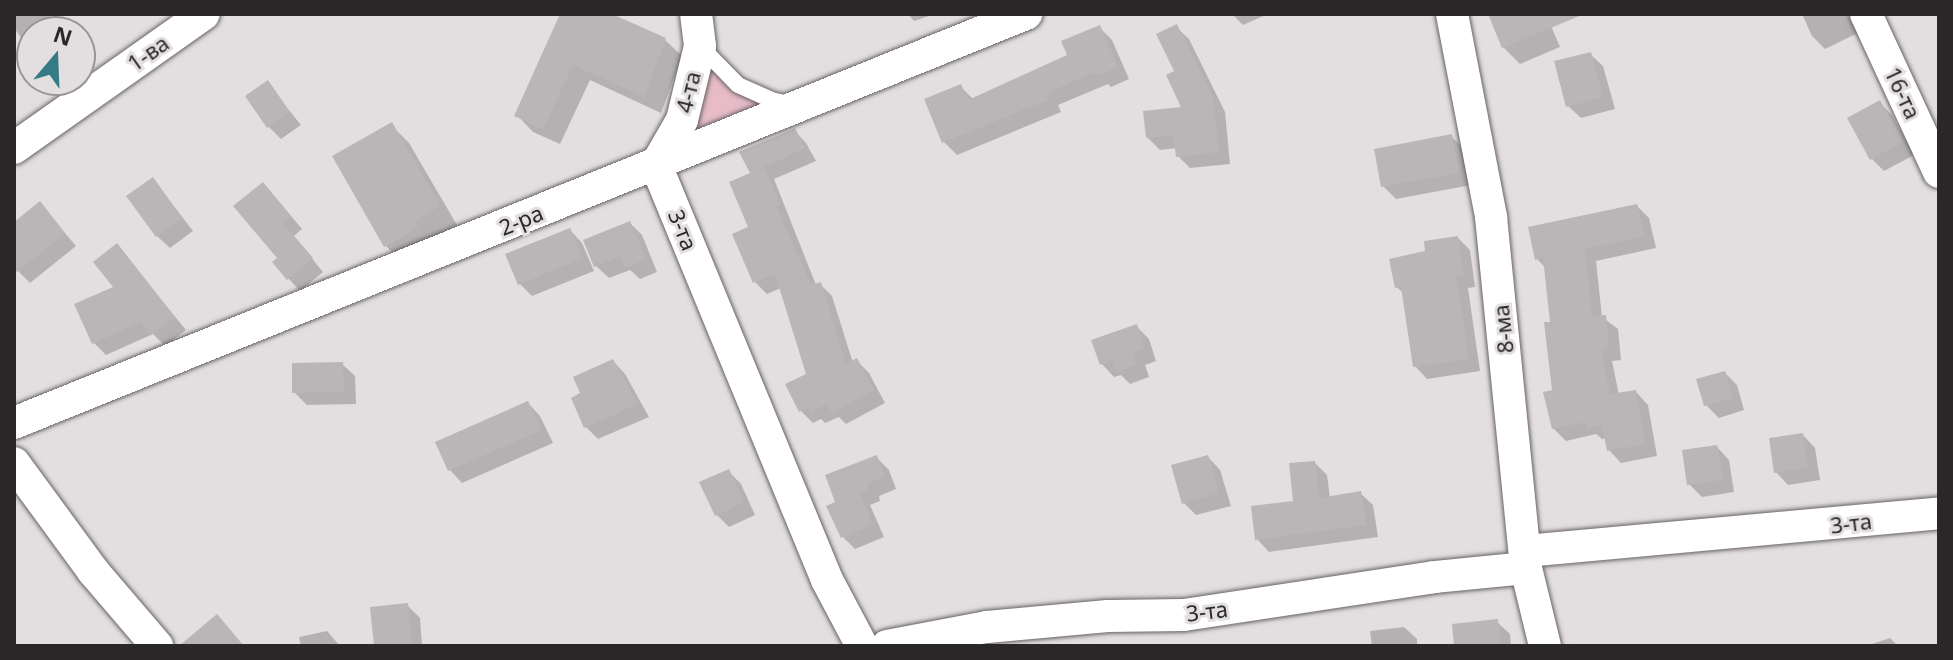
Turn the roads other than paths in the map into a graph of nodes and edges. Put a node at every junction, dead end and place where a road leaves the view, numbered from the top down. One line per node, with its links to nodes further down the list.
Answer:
1 (204, 14): 8 (street, 1-ва)
2 (696, 14): 6 (street, 4-та)
3 (1026, 14): 7 (street, 2-ра)
4 (1452, 14): 14 (street, 8-ма)
5 (1866, 14): 10 (street, 16-та)
6 (700, 46): 7 (lane); 9 (street, 4-та)
7 (805, 106): 9 (street, 2-ра)
8 (14, 148)
9 (656, 165): 11 (street, 2-ра); 16 (street, 3-та)
10 (1939, 172)
11 (14, 423)
12 (14, 463): 15 (street)
13 (1939, 513): 14 (street, 3-та)
14 (1526, 559): 17 (street, 3-та); 18 (street, 8-ма)
15 (157, 646)
16 (862, 646)
17 (887, 646)
18 (1545, 646)

